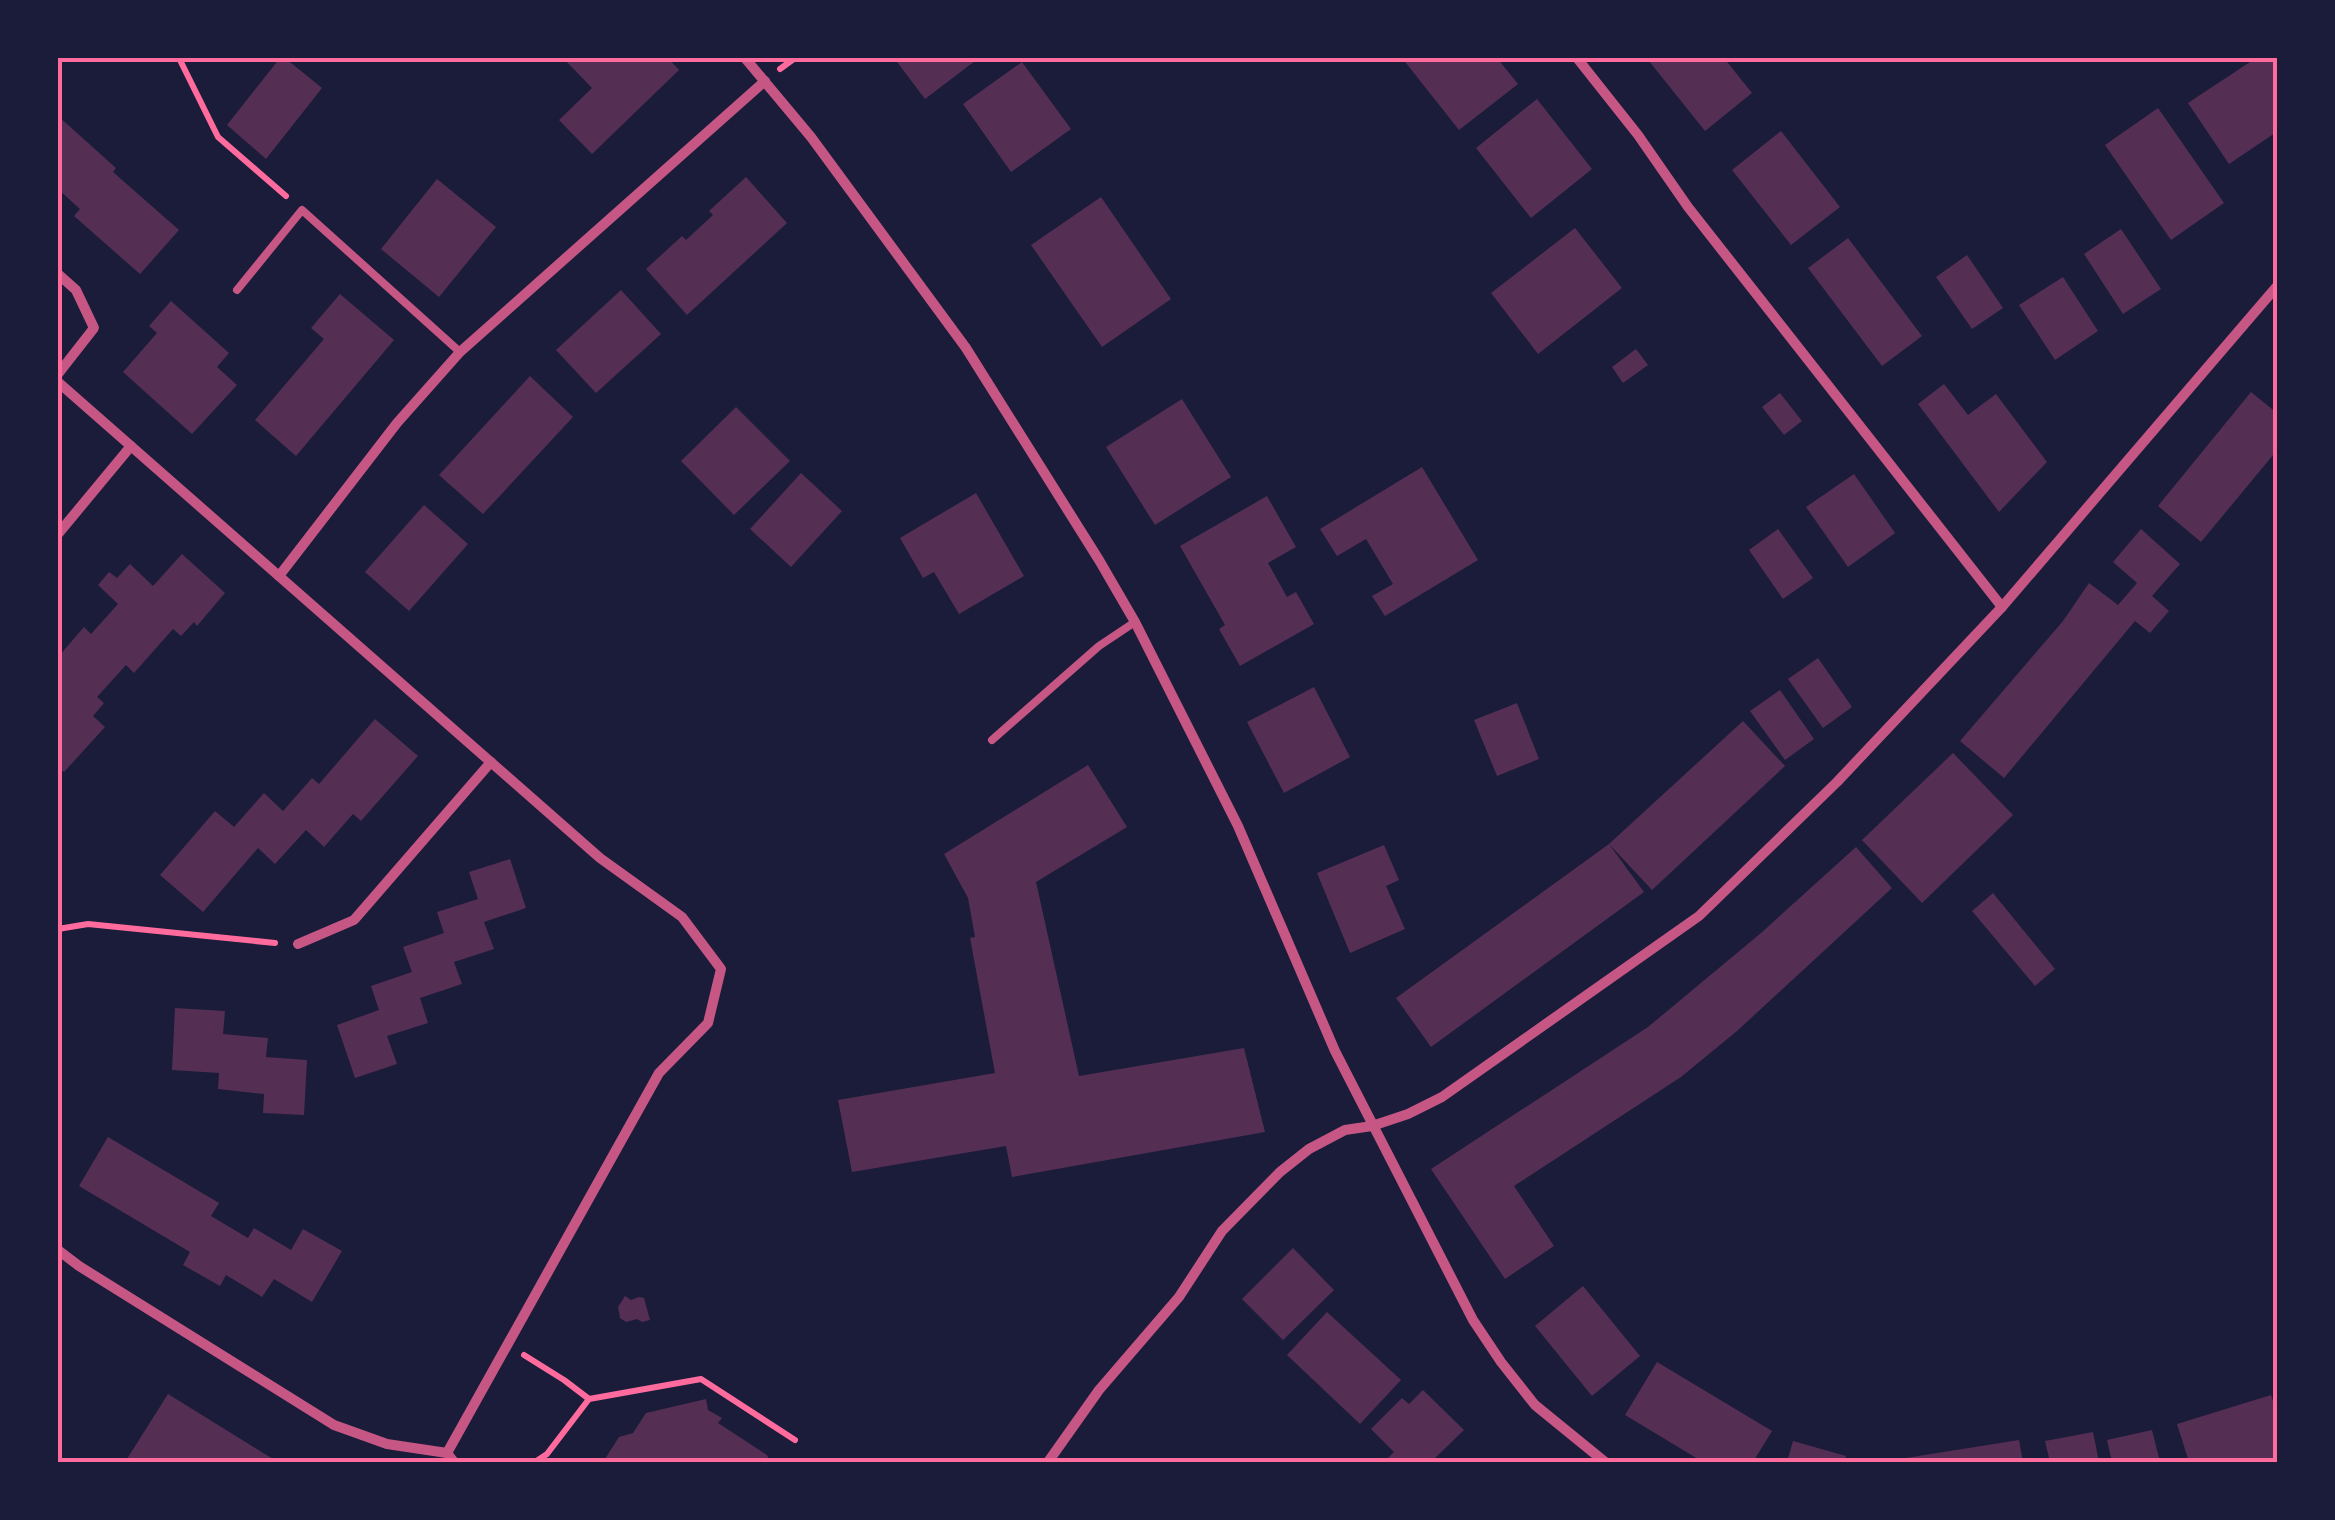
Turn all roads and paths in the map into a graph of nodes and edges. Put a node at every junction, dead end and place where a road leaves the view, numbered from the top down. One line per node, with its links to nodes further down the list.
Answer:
1 (179, 58): 5 (path)
2 (745, 58): 4 (street)
3 (1577, 58): 15 (street)
4 (765, 80): 9 (street); 16 (street)
5 (302, 210): 8 (lane); 9 (lane)
6 (58, 274): 10 (street)
7 (2278, 285): 15 (street)
8 (237, 290)
9 (460, 352): 14 (street)
10 (58, 374)
11 (58, 382): 12 (street)
12 (131, 446): 13 (street); 14 (street)
13 (58, 534)
14 (279, 576): 18 (street)
15 (2002, 607): 21 (street)
16 (1135, 622): 17 (lane); 21 (street)
17 (992, 740)
18 (491, 762): 20 (street); 26 (street)
19 (58, 928): 20 (path)
20 (298, 944)
21 (1372, 1126): 28 (street); 29 (street)
22 (58, 1250): 26 (street)
23 (548, 1369): 24 (path)
24 (589, 1399): 25 (path); 27 (path)
25 (795, 1440)
26 (451, 1458)
27 (535, 1462)
28 (1048, 1462)
29 (1605, 1462)

